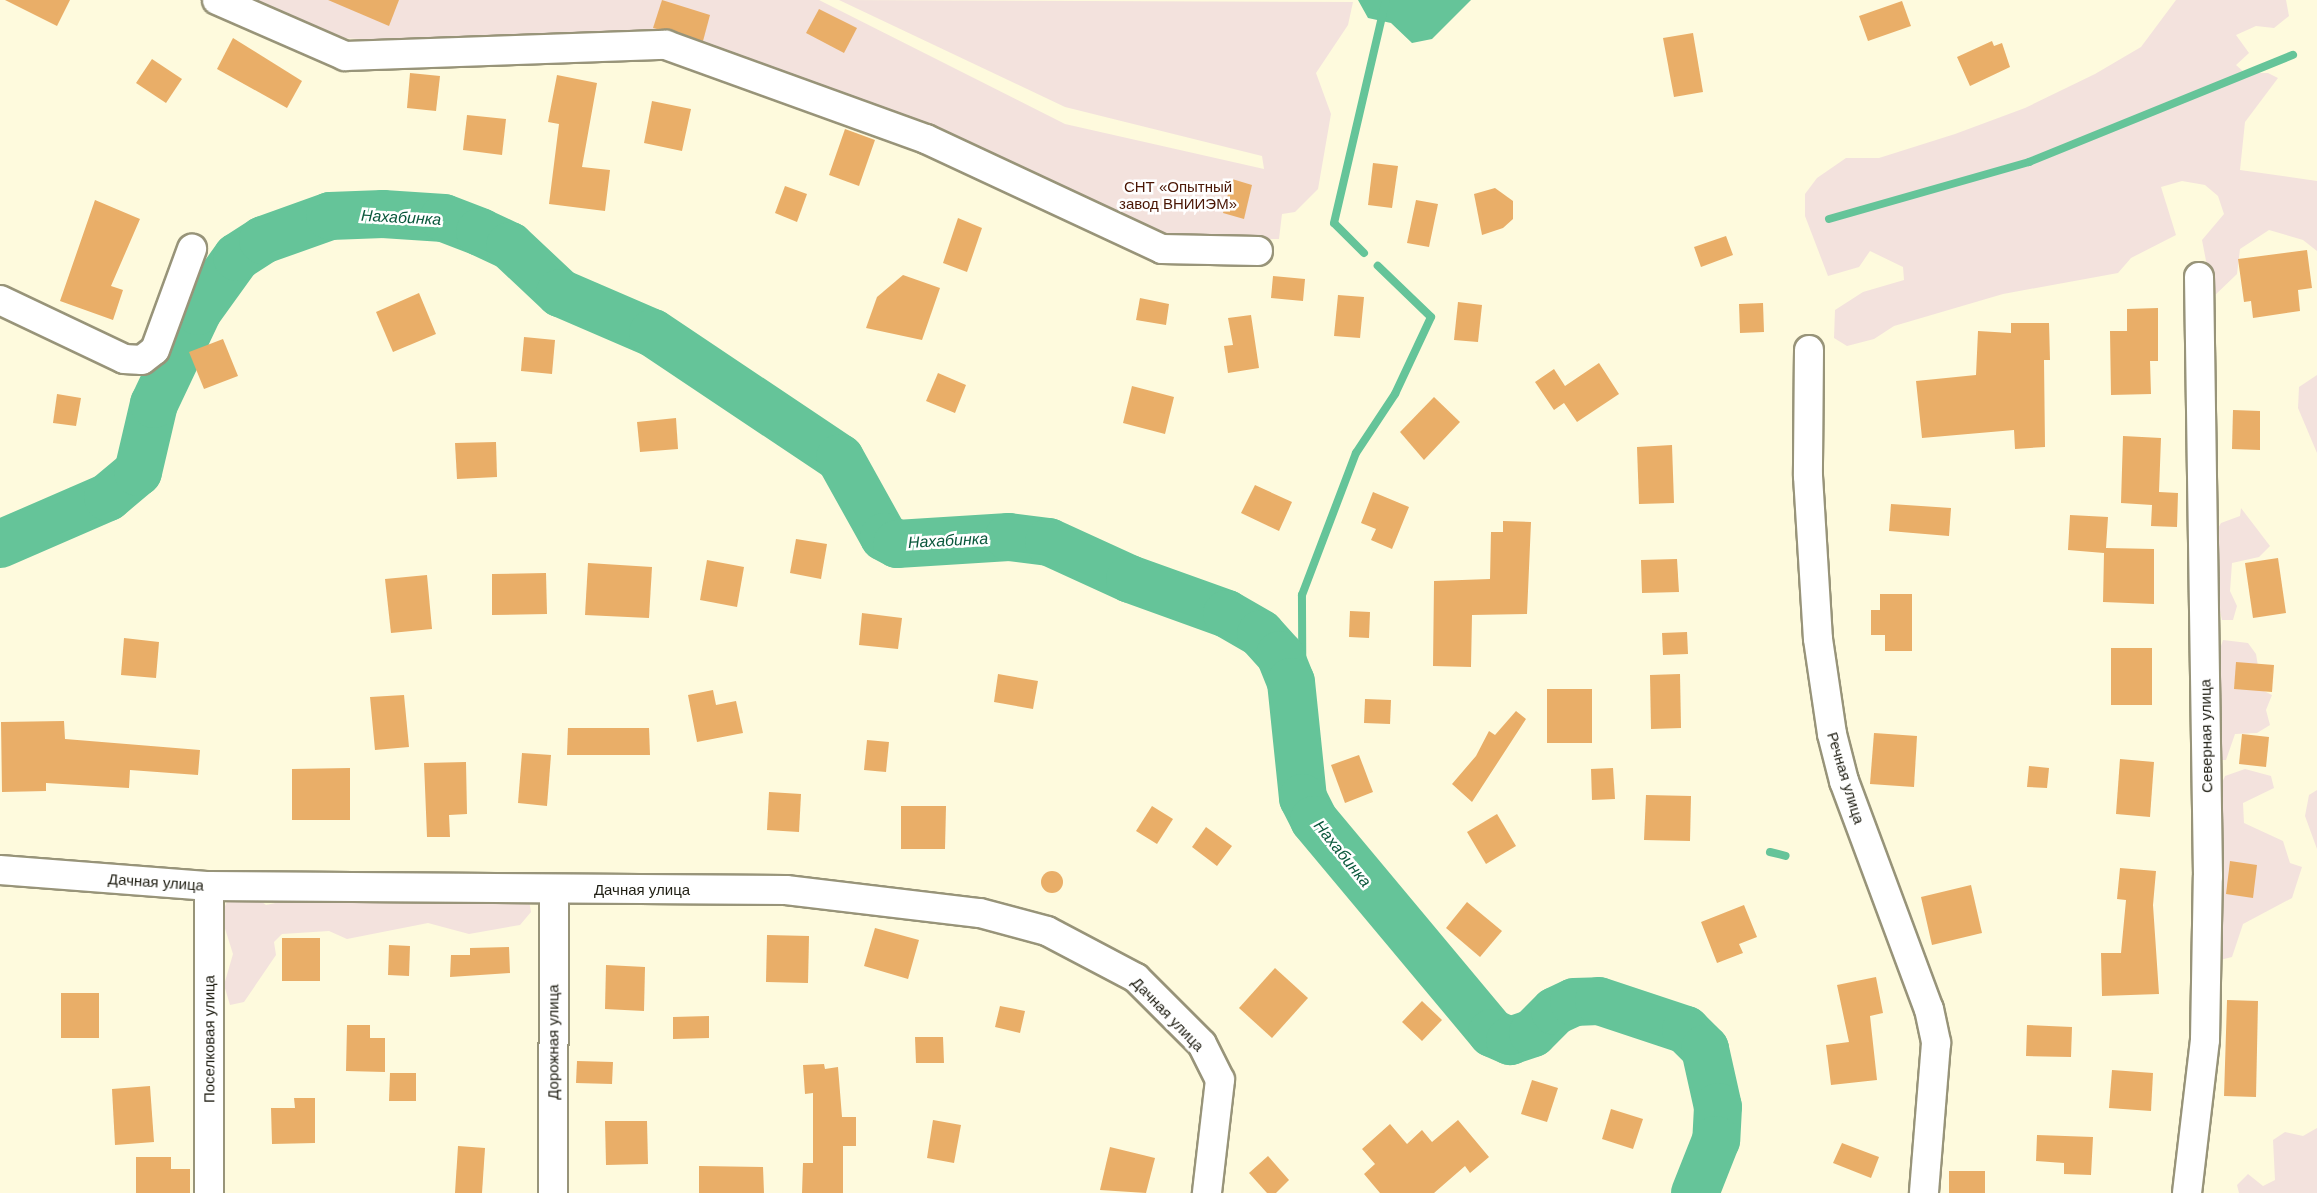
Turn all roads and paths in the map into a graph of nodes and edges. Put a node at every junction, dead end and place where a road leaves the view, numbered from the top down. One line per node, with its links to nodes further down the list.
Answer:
1 (217, 0): 3 (street)
2 (192, 249): 5 (street)
3 (1258, 251)
4 (2199, 277): 14 (street, Северная улица)
5 (0, 300)
6 (1809, 350): 13 (street, Речная улица)
7 (0, 870): 8 (street, Дачная улица)
8 (209, 886): 9 (street, Дачная улица); 10 (street, Поселковая улица)
9 (554, 890): 11 (street, Дорожная улица); 12 (street, Дачная улица)
10 (209, 1193)
11 (553, 1193)
12 (1207, 1193)
13 (1924, 1193)
14 (2187, 1193)

